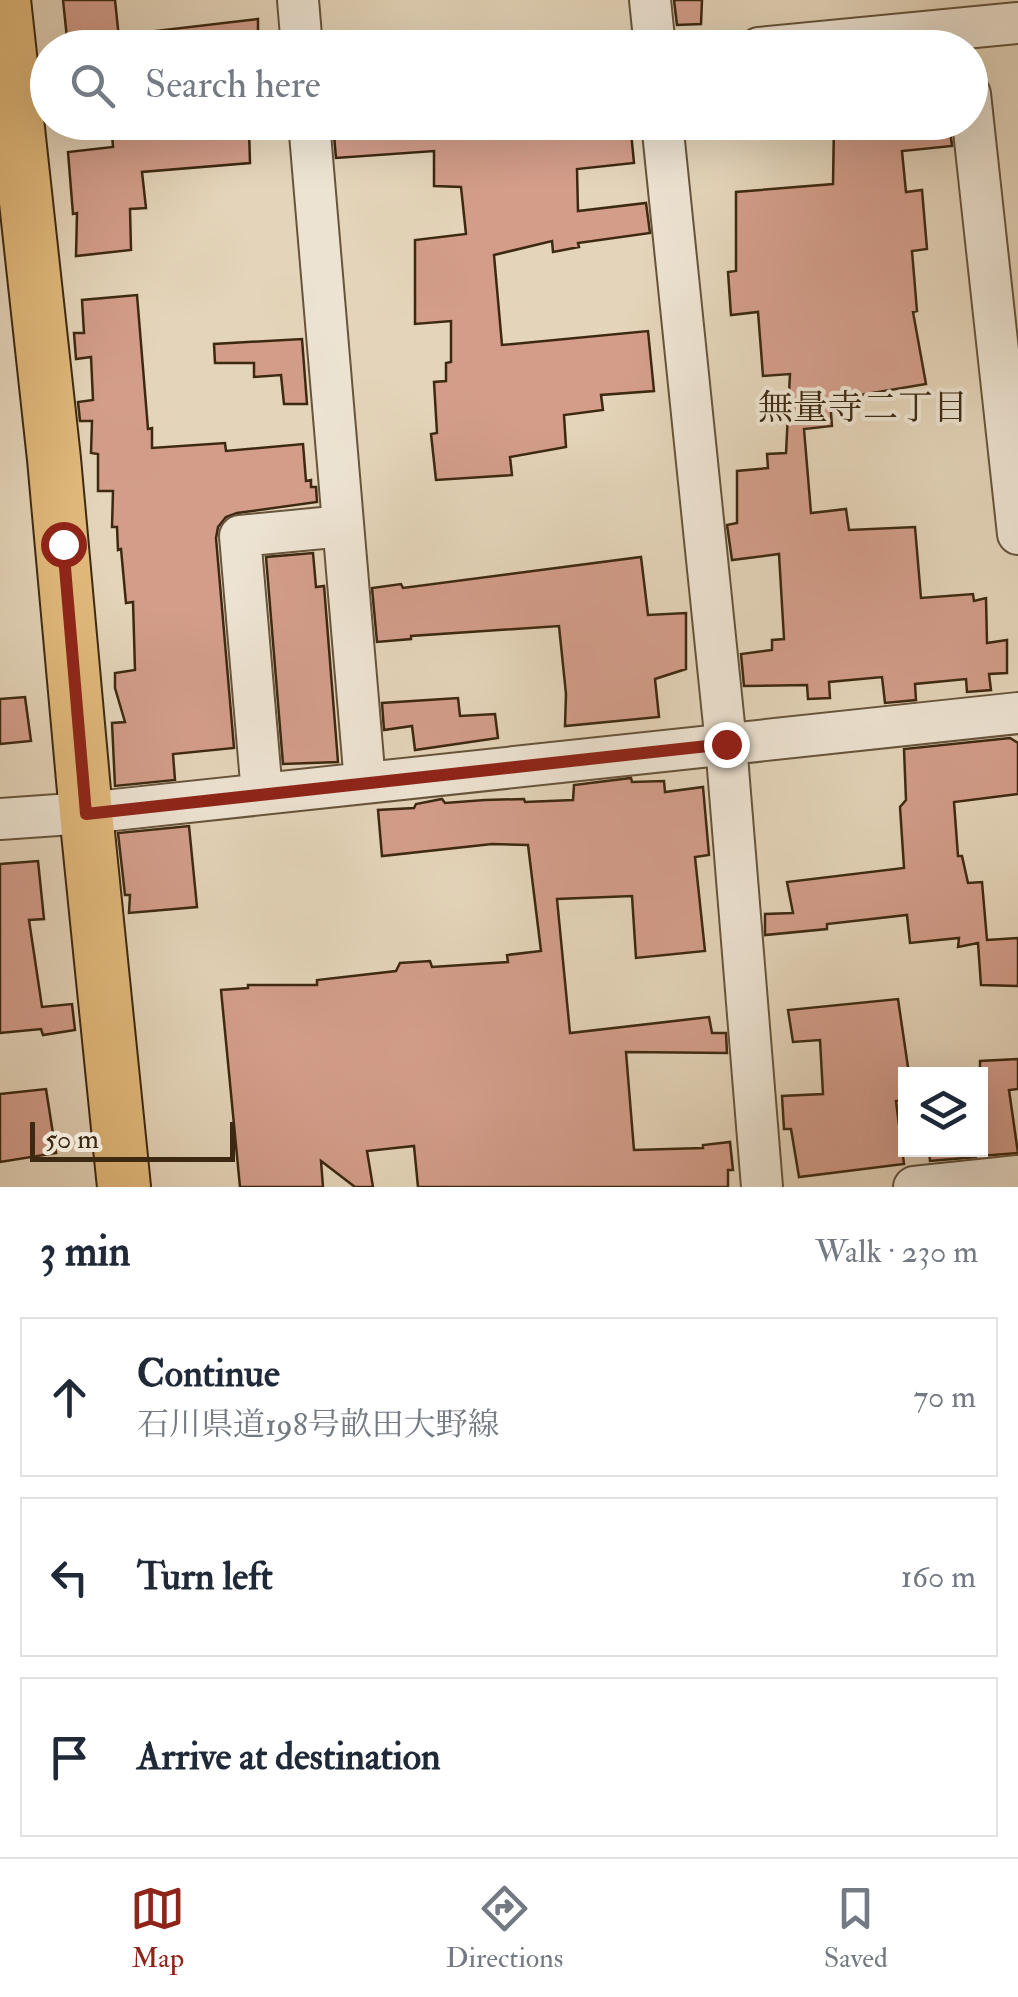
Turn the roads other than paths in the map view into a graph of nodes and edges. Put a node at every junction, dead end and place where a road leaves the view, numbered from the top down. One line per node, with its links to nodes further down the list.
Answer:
1 (4, 0): 12 (main road)
2 (298, 0): 6 (street)
3 (650, 0): 7 (street)
4 (1018, 23): 5 (street)
5 (963, 26): 8 (street)
6 (300, 30)
7 (652, 30)
8 (926, 30)
9 (312, 140): 13 (street)
10 (664, 140): 16 (street)
11 (975, 140): 14 (street)
12 (10, 160): 19 (main road)
13 (344, 526): 17 (street); 18 (street)
14 (1018, 534)
15 (1018, 713): 16 (street)
16 (726, 744): 17 (street); 23 (street)
17 (365, 783): 18 (street)
18 (262, 794): 19 (street)
19 (86, 814): 20 (street); 22 (main road)
20 (0, 819)
21 (1018, 1176): 24 (street)
22 (124, 1187)
23 (762, 1187)
24 (914, 1187)

